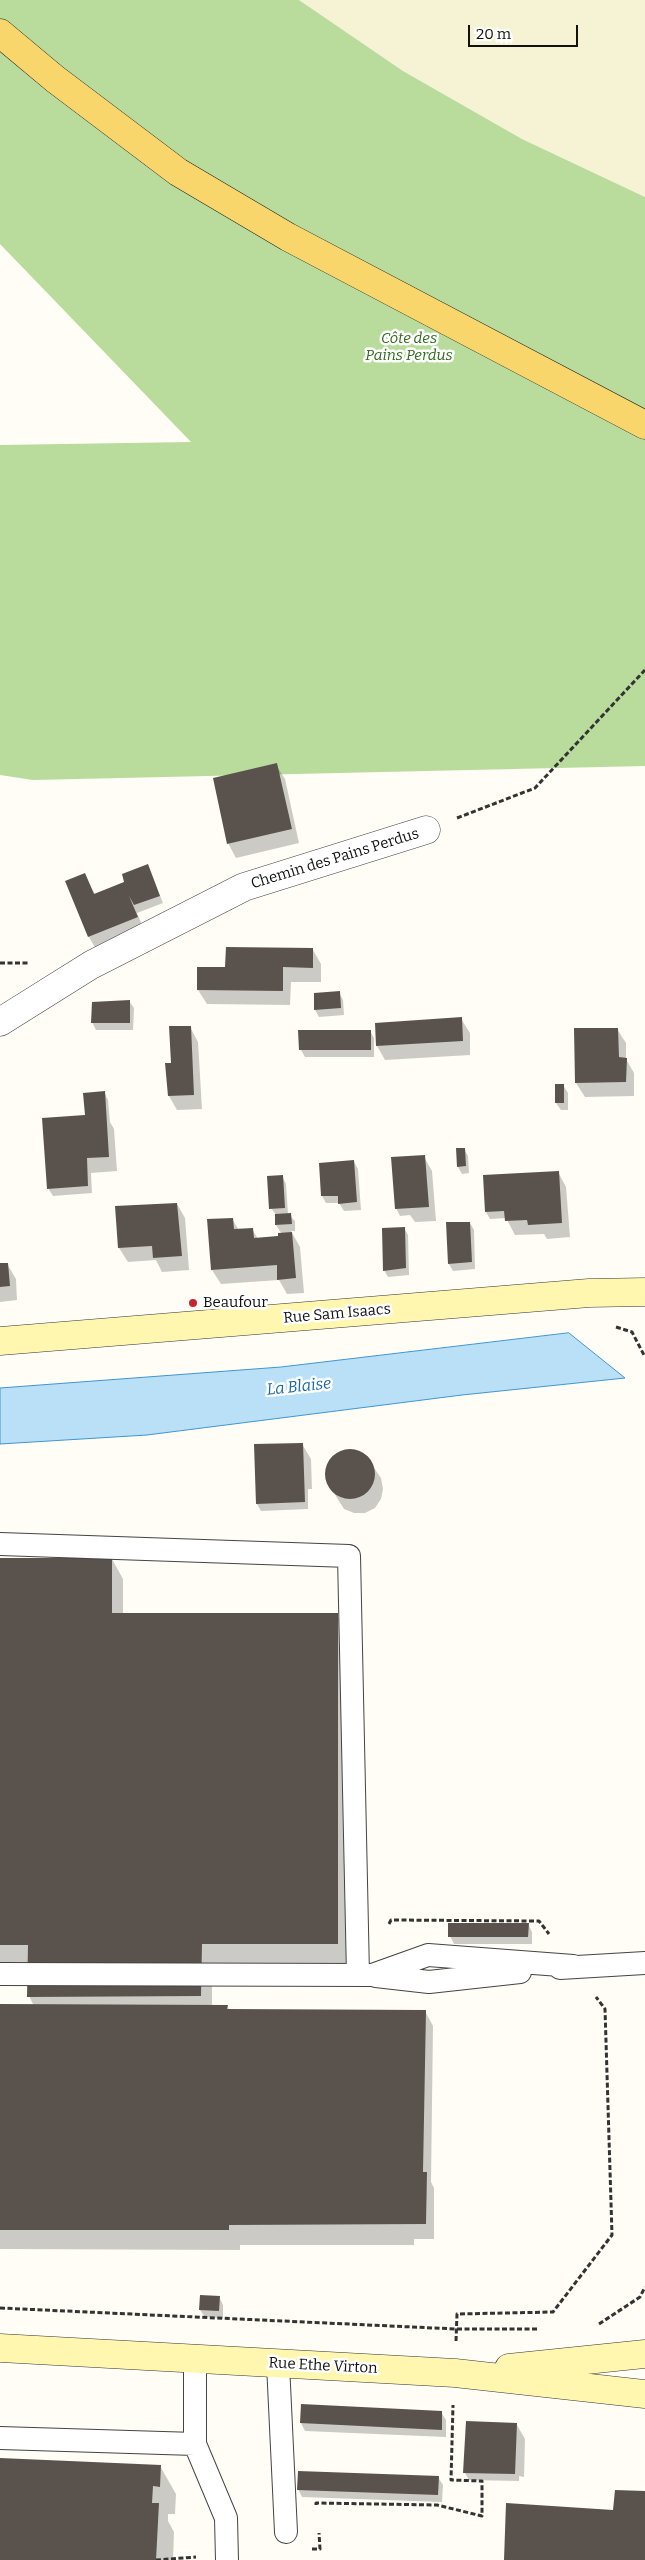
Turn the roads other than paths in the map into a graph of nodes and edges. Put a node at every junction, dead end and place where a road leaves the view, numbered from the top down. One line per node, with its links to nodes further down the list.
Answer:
1 (0, 33): 2 (main road)
2 (508, 354): 3 (main road); 4 (main road)
3 (645, 409)
4 (645, 425)
5 (426, 830): 6 (street, Chemin des Pains Perdus)
6 (0, 1022)
7 (645, 1292): 8 (main road, Rue Sam Isaacs)
8 (0, 1341)
9 (0, 1544): 12 (lane)
10 (645, 1963): 12 (lane)
11 (0, 1974): 12 (lane)
12 (365, 1975)
13 (0, 2348): 15 (main road, Rue Ethe Virton)
14 (645, 2354): 17 (main road)
15 (195, 2360): 16 (main road, Rue Ethe Virton); 20 (lane)
16 (278, 2364): 17 (main road, Rue Ethe Virton); 21 (lane)
17 (455, 2373): 18 (main road, Rue Ethe Virton)
18 (645, 2394)
19 (0, 2438): 20 (lane)
20 (195, 2444): 22 (lane)
21 (286, 2532)
22 (227, 2558)

